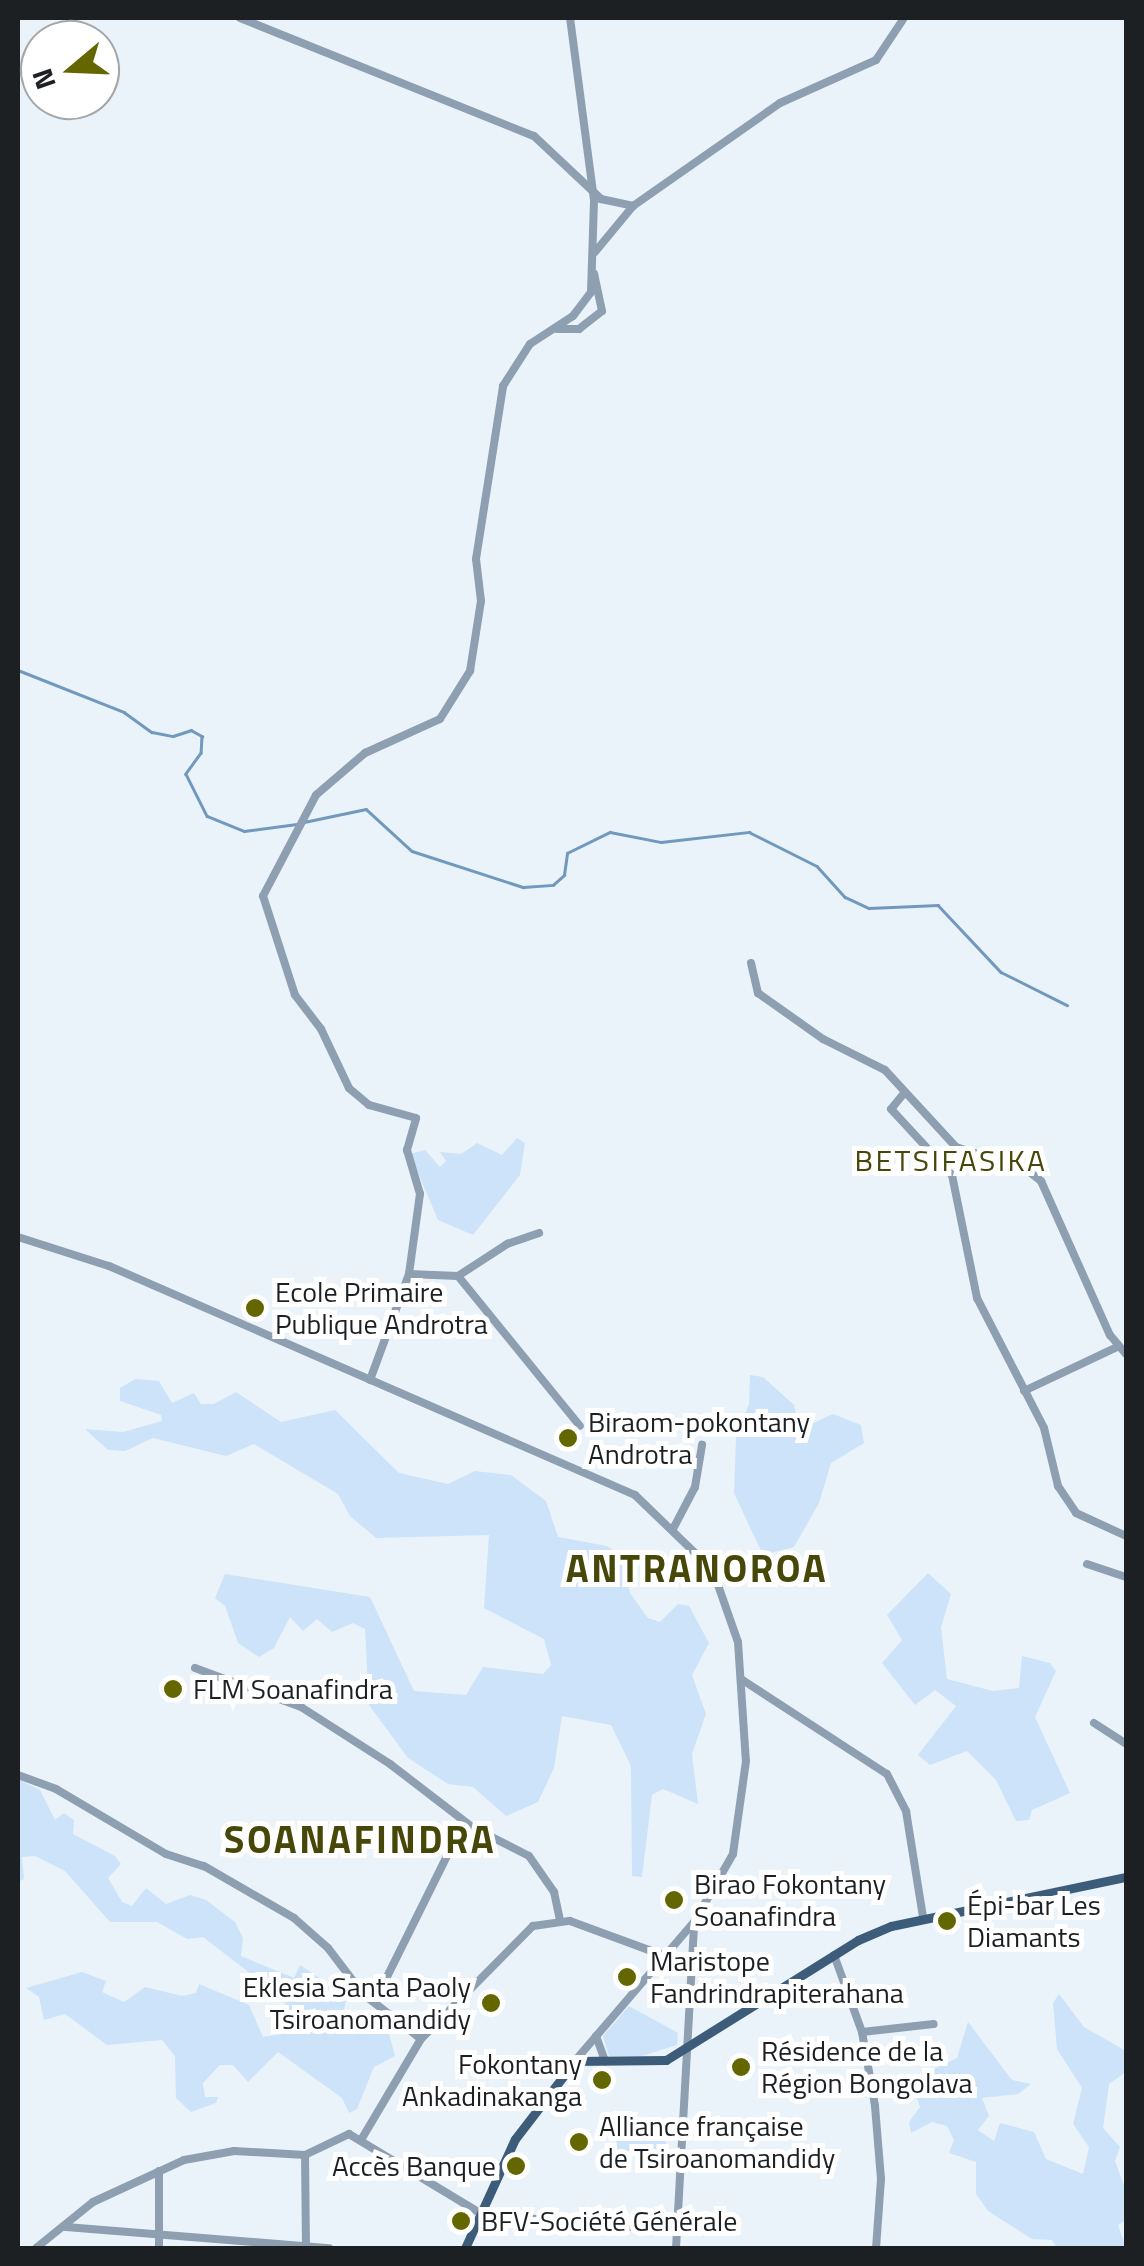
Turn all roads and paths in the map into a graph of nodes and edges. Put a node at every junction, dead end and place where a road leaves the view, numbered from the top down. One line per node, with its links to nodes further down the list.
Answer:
1 (240, 18): 4 (street)
2 (570, 18): 4 (street)
3 (904, 18): 5 (street)
4 (592, 187): 5 (street); 6 (street)
5 (633, 206): 6 (street)
6 (593, 254): 7 (street)
7 (592, 270): 8 (street); 8 (street)
8 (552, 330): 13 (street)
9 (751, 962): 10 (street)
10 (905, 1092): 15 (street); 18 (street)
11 (538, 1233): 14 (street)
12 (18, 1237): 17 (street)
13 (409, 1274): 14 (street); 17 (street)
14 (458, 1276): 19 (street)
15 (1119, 1346): 16 (street); 18 (street)
16 (1126, 1354)
17 (370, 1380): 21 (street)
18 (1024, 1390): 22 (street)
19 (580, 1426)
20 (702, 1445): 21 (street)
21 (673, 1529): 26 (street)
22 (1126, 1536)
23 (1087, 1564): 24 (street)
24 (1126, 1577)
25 (195, 1668): 30 (street)
26 (741, 1679): 32 (street); 34 (street)
27 (1094, 1723): 28 (street)
28 (1126, 1744)
29 (18, 1776): 41 (street)
30 (464, 1822): 33 (street); 37 (street)
31 (1126, 1877): 32 (main road)
32 (923, 1917): 36 (main road)
33 (560, 1920): 35 (street); 41 (street)
34 (694, 1922): 35 (street); 42 (street)
35 (665, 1956): 40 (street)
36 (834, 1956): 39 (street); 42 (main road)
37 (376, 1999)
38 (934, 2024): 39 (street)
39 (862, 2032): 58 (street)
40 (596, 2036): 43 (street); 44 (street)
41 (421, 2040): 45 (street)
42 (687, 2048): 44 (main road); 50 (street)
43 (575, 2061): 44 (main road); 48 (main road)
44 (605, 2061)
45 (361, 2140): 46 (street); 48 (street)
46 (305, 2154): 47 (street); 54 (street)
47 (159, 2171): 49 (street); 51 (street)
48 (480, 2213): 50 (street); 56 (main road)
49 (66, 2227): 51 (street); 52 (street)
50 (677, 2229): 57 (street)
51 (159, 2235): 53 (street); 54 (street)
52 (36, 2248)
53 (159, 2248)
54 (306, 2248): 55 (street)
55 (329, 2248)
56 (465, 2248)
57 (676, 2248)
58 (876, 2248)

